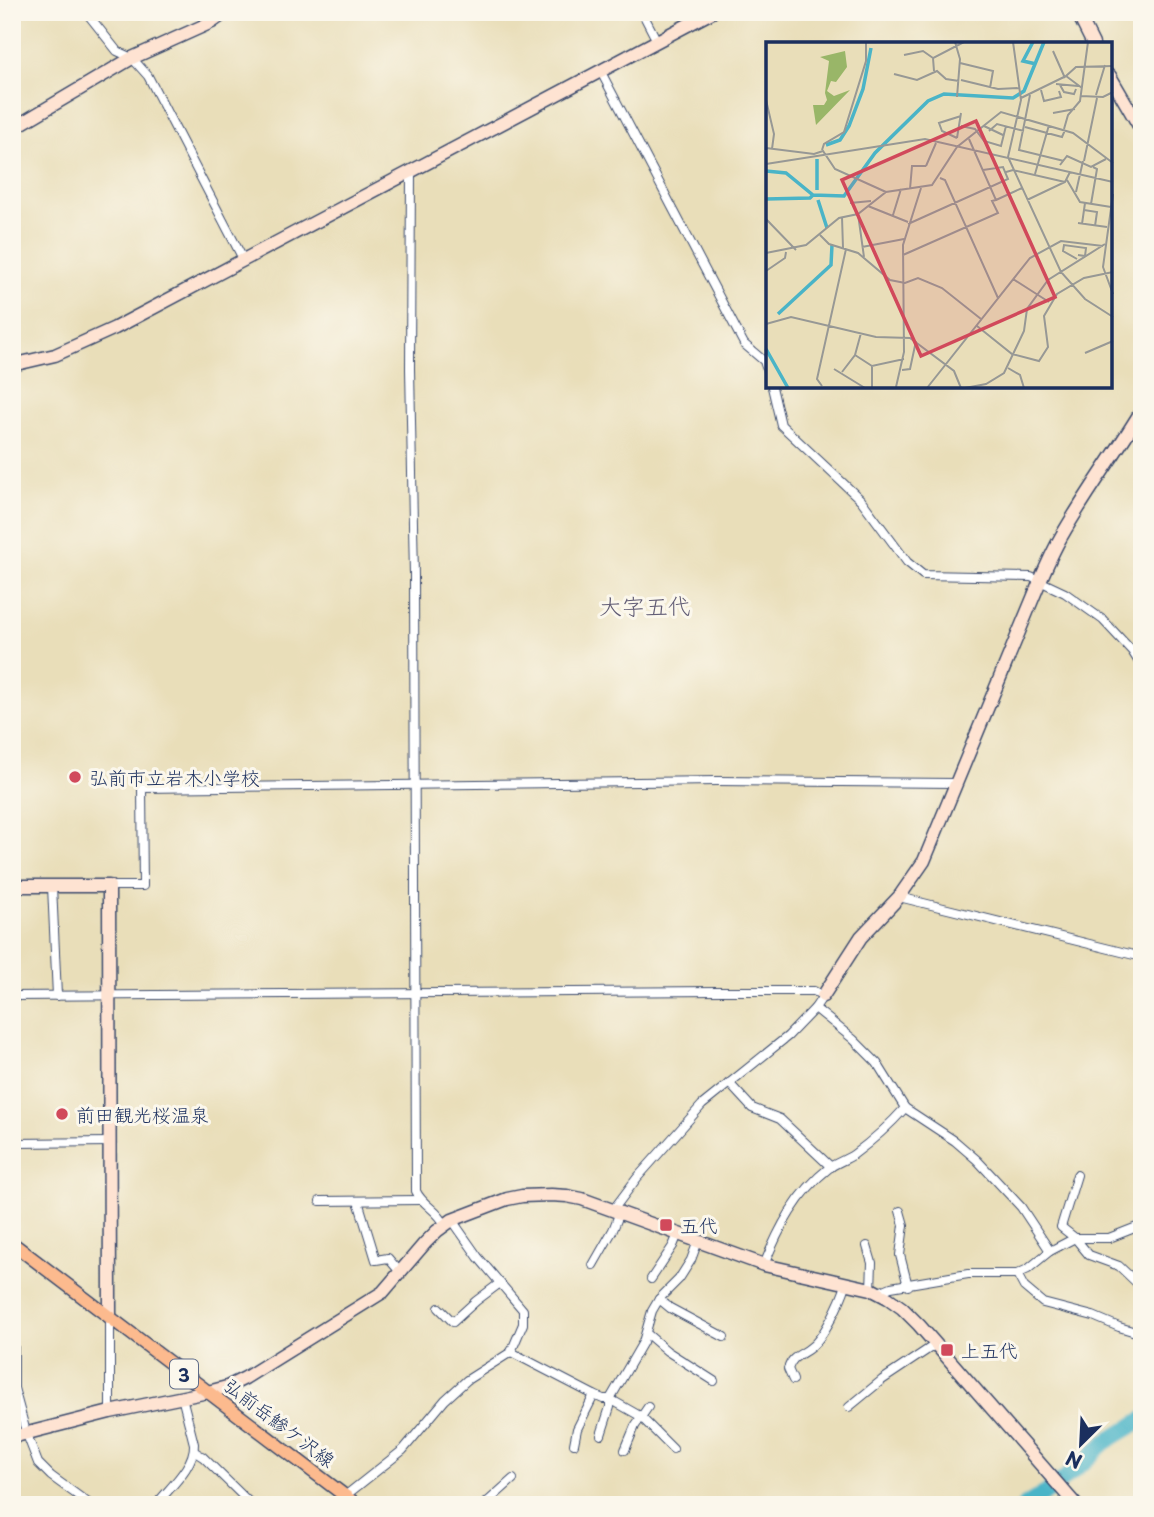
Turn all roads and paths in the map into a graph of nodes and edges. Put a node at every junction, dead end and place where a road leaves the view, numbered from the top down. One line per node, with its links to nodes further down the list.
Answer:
1 (86, 12): 8 (street)
2 (226, 12): 8 (street)
3 (642, 12): 6 (street)
4 (712, 12): 6 (street)
5 (1077, 12): 7 (street)
6 (657, 41): 9 (street)
7 (1092, 42)
8 (132, 58): 12 (street); 14 (street)
9 (601, 72): 13 (street); 16 (street)
10 (1112, 79): 11 (street)
11 (1140, 126)
12 (12, 129)
13 (411, 170): 14 (street); 22 (street)
14 (244, 261): 15 (street)
15 (12, 365)
16 (766, 367)
17 (772, 388): 19 (street)
18 (1142, 410): 19 (street)
19 (1040, 581): 20 (street); 21 (street)
20 (1142, 667)
21 (956, 783): 22 (street); 26 (street)
22 (414, 785): 25 (street); 28 (street)
23 (12, 886): 24 (street)
24 (52, 886): 25 (street); 30 (street)
25 (109, 886): 31 (street)
26 (899, 897): 27 (street); 32 (street)
27 (1142, 957)
28 (415, 994): 31 (street); 32 (street); 40 (street)
29 (12, 996): 30 (street)
30 (57, 996): 31 (street)
31 (110, 996): 37 (street)
32 (823, 996): 33 (street)
33 (815, 1008): 34 (street); 35 (street)
34 (729, 1083): 38 (street); 43 (street)
35 (905, 1108): 38 (street); 52 (street)
36 (12, 1140): 37 (street)
37 (110, 1142): 65 (street)
38 (831, 1167): 54 (street)
39 (1077, 1175): 48 (street)
40 (420, 1200): 42 (street); 45 (street)
41 (320, 1201): 42 (street)
42 (358, 1201): 55 (street)
43 (617, 1211): 45 (street); 47 (street); 53 (street)
44 (900, 1211): 60 (street)
45 (448, 1223): 55 (street); 58 (street)
46 (1142, 1225): 48 (street)
47 (678, 1234): 49 (street); 57 (street)
48 (1074, 1238): 52 (street); 61 (street)
49 (698, 1241): 54 (street); 63 (street)
50 (12, 1243): 65 (main road, 弘前岳鰺ケ沢線 / 3)
51 (867, 1246): 62 (street)
52 (1051, 1251): 56 (street)
53 (593, 1265)
54 (764, 1265): 59 (street)
55 (400, 1272): 74 (street)
56 (1017, 1274): 60 (street); 67 (street)
57 (651, 1279)
58 (500, 1283): 64 (street); 71 (street)
59 (846, 1284): 62 (street); 72 (street)
60 (908, 1286): 62 (street)
61 (1140, 1286)
62 (875, 1290): 70 (street)
63 (660, 1299): 66 (street); 68 (street)
64 (439, 1308)
65 (110, 1317): 74 (main road, 弘前岳鰺ケ沢線 / 3); 80 (street)
66 (646, 1333): 73 (street); 77 (street)
67 (1142, 1334)
68 (724, 1337)
69 (12, 1344): 82 (street)
70 (936, 1344): 79 (street); 96 (street)
71 (511, 1352): 75 (street); 90 (street)
72 (793, 1380)
73 (714, 1381)
74 (208, 1392): 76 (street); 90 (main road, 弘前岳鰺ケ沢線 / 3)
75 (594, 1395): 77 (street); 85 (street)
76 (182, 1397): 80 (street); 88 (street)
77 (610, 1399): 81 (street); 83 (street)
78 (648, 1407): 81 (street)
79 (849, 1407)
80 (110, 1412): 82 (street)
81 (640, 1416): 86 (street); 87 (street)
82 (26, 1432): 84 (street); 91 (street)
83 (601, 1434)
84 (12, 1437)
85 (574, 1444)
86 (673, 1449)
87 (625, 1450)
88 (194, 1452): 92 (street); 93 (street)
89 (513, 1479): 95 (street)
90 (345, 1496): 94 (main road, 弘前岳鰺ケ沢線 / 3)
91 (91, 1505)
92 (156, 1505)
93 (252, 1505)
94 (357, 1505)
95 (484, 1505)
96 (1076, 1505)

